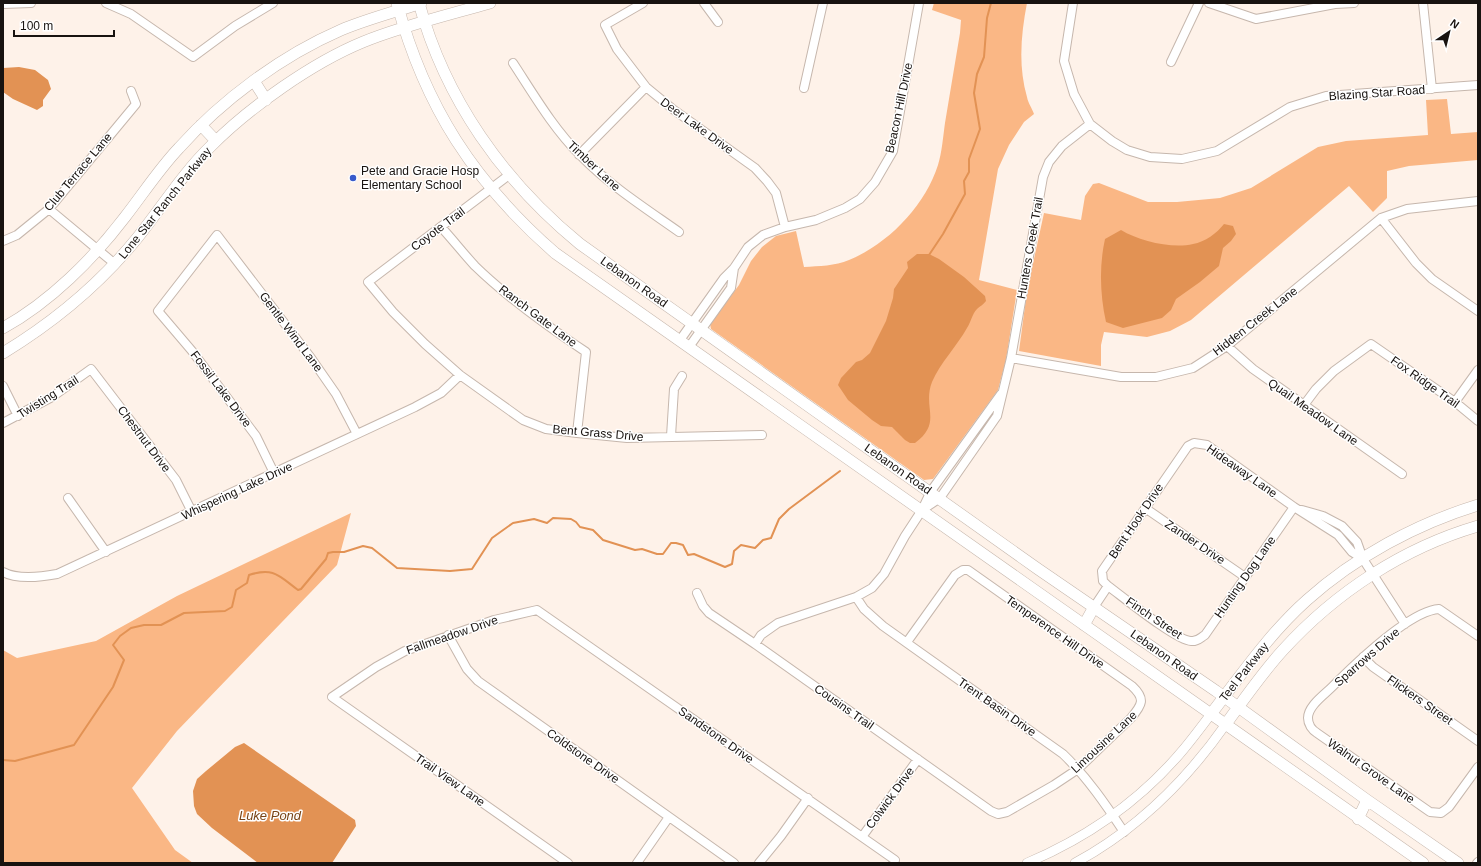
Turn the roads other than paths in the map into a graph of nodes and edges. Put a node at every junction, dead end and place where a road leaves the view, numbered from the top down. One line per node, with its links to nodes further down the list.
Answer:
1 (31, 3): 15 (street)
2 (106, 3): 17 (street)
3 (273, 3): 17 (street)
4 (420, 3): 18 (main road, Lone Star Ranch Parkway); 20 (main road, Lebanon Road)
5 (490, 3): 20 (main road, Lone Star Ranch Parkway)
6 (643, 3): 26 (street, Deer Lake Drive)
7 (704, 3): 19 (street)
8 (823, 3): 27 (street)
9 (920, 3): 41 (street, Beacon Hill Drive)
10 (1073, 3): 31 (street, Blazing Star Road)
11 (1199, 3): 22 (street)
12 (1209, 3): 16 (street)
13 (1354, 3): 16 (street)
14 (1423, 3): 28 (street)
15 (3, 4)
16 (1335, 4)
17 (263, 5)
18 (398, 7): 21 (main road, Lebanon Road); 24 (main road, Lone Star Ranch Parkway)
19 (718, 22)
20 (424, 23): 21 (main road, Lone Star Ranch Parkway); 35 (main road, Lebanon Road)
21 (404, 29): 30 (main road, Lone Star Ranch Parkway); 36 (main road, Lebanon Road)
22 (1171, 62)
23 (513, 63): 34 (street, Timber Lane)
24 (254, 81): 30 (main road); 32 (main road, Lone Star Ranch Parkway)
25 (1478, 86): 28 (street, Blazing Star Road)
26 (646, 87): 34 (street); 41 (street, Deer Lake Drive)
27 (804, 88)
28 (1432, 89): 31 (street, Blazing Star Road)
29 (131, 91): 38 (street, Club Terrace Lane)
30 (266, 100): 33 (main road, Lone Star Ranch Parkway)
31 (1090, 124): 56 (street, Hunters Creek Trail)
32 (201, 125): 33 (main road); 44 (main road, Lone Star Ranch Parkway)
33 (216, 141): 45 (main road, Lone Star Ranch Parkway)
34 (579, 155): 42 (street, Timber Lane)
35 (508, 175): 36 (street, Coyote Trail); 50 (main road, Lebanon Road)
36 (491, 189): 40 (street, Coyote Trail); 53 (main road, Lebanon Road)
37 (1478, 201): 39 (street, Hidden Creek Lane)
38 (49, 209): 43 (street, Club Terrace Lane); 44 (street)
39 (1381, 218): 49 (street); 54 (street, Hidden Creek Lane)
40 (441, 227): 47 (street, Coyote Trail); 68 (street, Ranch Gate Lane)
41 (785, 227): 46 (street, Beacon Hill Drive)
42 (679, 232)
43 (3, 241)
44 (98, 250): 45 (street); 51 (main road, Lone Star Ranch Parkway)
45 (115, 264): 55 (main road, Lone Star Ranch Parkway)
46 (734, 268): 50 (street, Beacon Hill Drive); 52 (street, Beacon Hill Drive)
47 (368, 282): 59 (street, Bent Grass Drive)
48 (158, 311): 69 (street, Gentle Wind Lane); 73 (street, Fossil Lake Drive)
49 (1478, 311)
50 (692, 322): 52 (main road, Lebanon Road); 53 (street, Beacon Hill Drive)
51 (3, 328)
52 (702, 329): 53 (street, Beacon Hill Drive); 75 (main road, Lebanon Road)
53 (684, 343): 81 (main road, Lebanon Road)
54 (1227, 346): 56 (street, Hidden Creek Lane); 64 (street, Quail Meadow Lane)
55 (3, 353)
56 (1010, 358): 62 (street, Hunters Creek Trail)
57 (91, 369): 65 (street, Twisting Trail); 82 (street, Chestnut Drive)
58 (1478, 370): 63 (street)
59 (460, 375): 68 (street, Bent Grass Drive); 69 (street, Whispering Lake Drive)
60 (682, 376): 71 (street)
61 (3, 386): 65 (street)
62 (1004, 390): 75 (street, Hunters Creek Trail); 77 (street, Hunters Creek Trail)
63 (1455, 402): 64 (street, Fox Ridge Trail); 66 (street, Fox Ridge Trail)
64 (1304, 405): 74 (street, Quail Meadow Lane)
65 (18, 416): 67 (street, Twisting Trail)
66 (1478, 421)
67 (3, 423)
68 (577, 433): 71 (street, Bent Grass Drive)
69 (357, 434): 73 (street, Whispering Lake Drive)
70 (762, 435): 71 (street, Bent Grass Drive)
71 (671, 436)
72 (1188, 446): 79 (street, Hideaway Lane); 80 (street, Bent Hook Drive)
73 (274, 473): 82 (street, Whispering Lake Drive)
74 (1402, 474)
75 (930, 491): 77 (main road, Lebanon Road); 81 (street, Hunters Creek Trail)
76 (68, 498): 84 (street)
77 (940, 498): 81 (street, Hunters Creek Trail); 92 (main road, Lebanon Road)
78 (1478, 505): 85 (main road, Teel Parkway)
79 (1294, 507): 85 (street, Hideaway Lane); 88 (street, Hunting Dog Lane)
80 (1144, 508): 88 (street, Zander Drive); 89 (street, Bent Hook Drive)
81 (922, 510): 91 (street, Hunters Creek Trail); 95 (main road, Lebanon Road)
82 (192, 512): 84 (street, Whispering Lake Drive)
83 (1478, 526): 87 (main road, Teel Parkway)
84 (106, 552): 86 (street, Whispering Lake Drive)
85 (1363, 559): 87 (street, Hideaway Lane); 103 (main road, Teel Parkway)
86 (3, 572)
87 (1372, 574): 94 (street, Hideaway Lane); 105 (main road, Teel Parkway)
88 (1245, 577): 98 (street, Hunting Dog Lane)
89 (1108, 586): 92 (street); 98 (street, Finch Street)
90 (697, 593): 100 (street, Cousins Trail)
91 (856, 597): 99 (street, Trent Basin Drive); 100 (street, Hunters Creek Trail)
92 (1094, 607): 95 (main road); 103 (main road, Lebanon Road)
93 (537, 610): 96 (street, Fallmeadow Drive); 113 (street, Sandstone Drive)
94 (1405, 624): 97 (street, Sparrows Drive); 101 (street, Sparrows Drive)
95 (1084, 625): 106 (main road, Lebanon Road)
96 (448, 635): 102 (street, Fallmeadow Drive); 118 (street, Coldstone Drive)
97 (1478, 636)
98 (1191, 641)
99 (906, 642): 104 (street, Temperence Hill Drive); 112 (street, Trent Basin Drive)
100 (756, 644): 110 (street, Cousins Trail)
101 (1363, 657): 107 (street, Sparrows Drive); 109 (street, Flickers Street)
102 (332, 697): 123 (street, Trail View Lane)
103 (1224, 697): 105 (main road, Lebanon Road); 106 (main road, Teel Parkway)
104 (1142, 699): 112 (street, Limousine Lane)
105 (1238, 707): 108 (main road, Teel Parkway); 114 (main road, Lebanon Road)
106 (1211, 714): 108 (main road, Lebanon Road); 117 (street, Teel Parkway)
107 (1308, 719): 111 (street, Walnut Grove Lane)
108 (1226, 724): 115 (main road, Lebanon Road); 120 (street, Teel Parkway)
109 (1478, 741)
110 (918, 759): 116 (street, Cousins Trail); 121 (street, Colwick Drive)
111 (1478, 767)
112 (1078, 769): 116 (street, Limousine Lane); 117 (street, Trent Basin Drive)
113 (808, 798): 121 (street, Sandstone Drive); 126 (street)
114 (1367, 800): 115 (main road); 119 (main road); 130 (main road, Lebanon Road)
115 (1348, 811): 119 (main road, Lebanon Road)
116 (998, 814)
117 (1112, 815): 120 (street, Trent Basin Drive); 127 (street, Teel Parkway)
118 (669, 817): 124 (street); 125 (street, Coldstone Drive)
119 (1358, 819): 129 (main road, Lebanon Road)
120 (1124, 832): 128 (street, Teel Parkway)
121 (862, 837): 122 (street, Sandstone Drive)
122 (894, 862)
123 (568, 863)
124 (637, 863)
125 (734, 863)
126 (759, 863)
127 (1027, 863)
128 (1075, 863)
129 (1422, 863)
130 (1458, 863)

